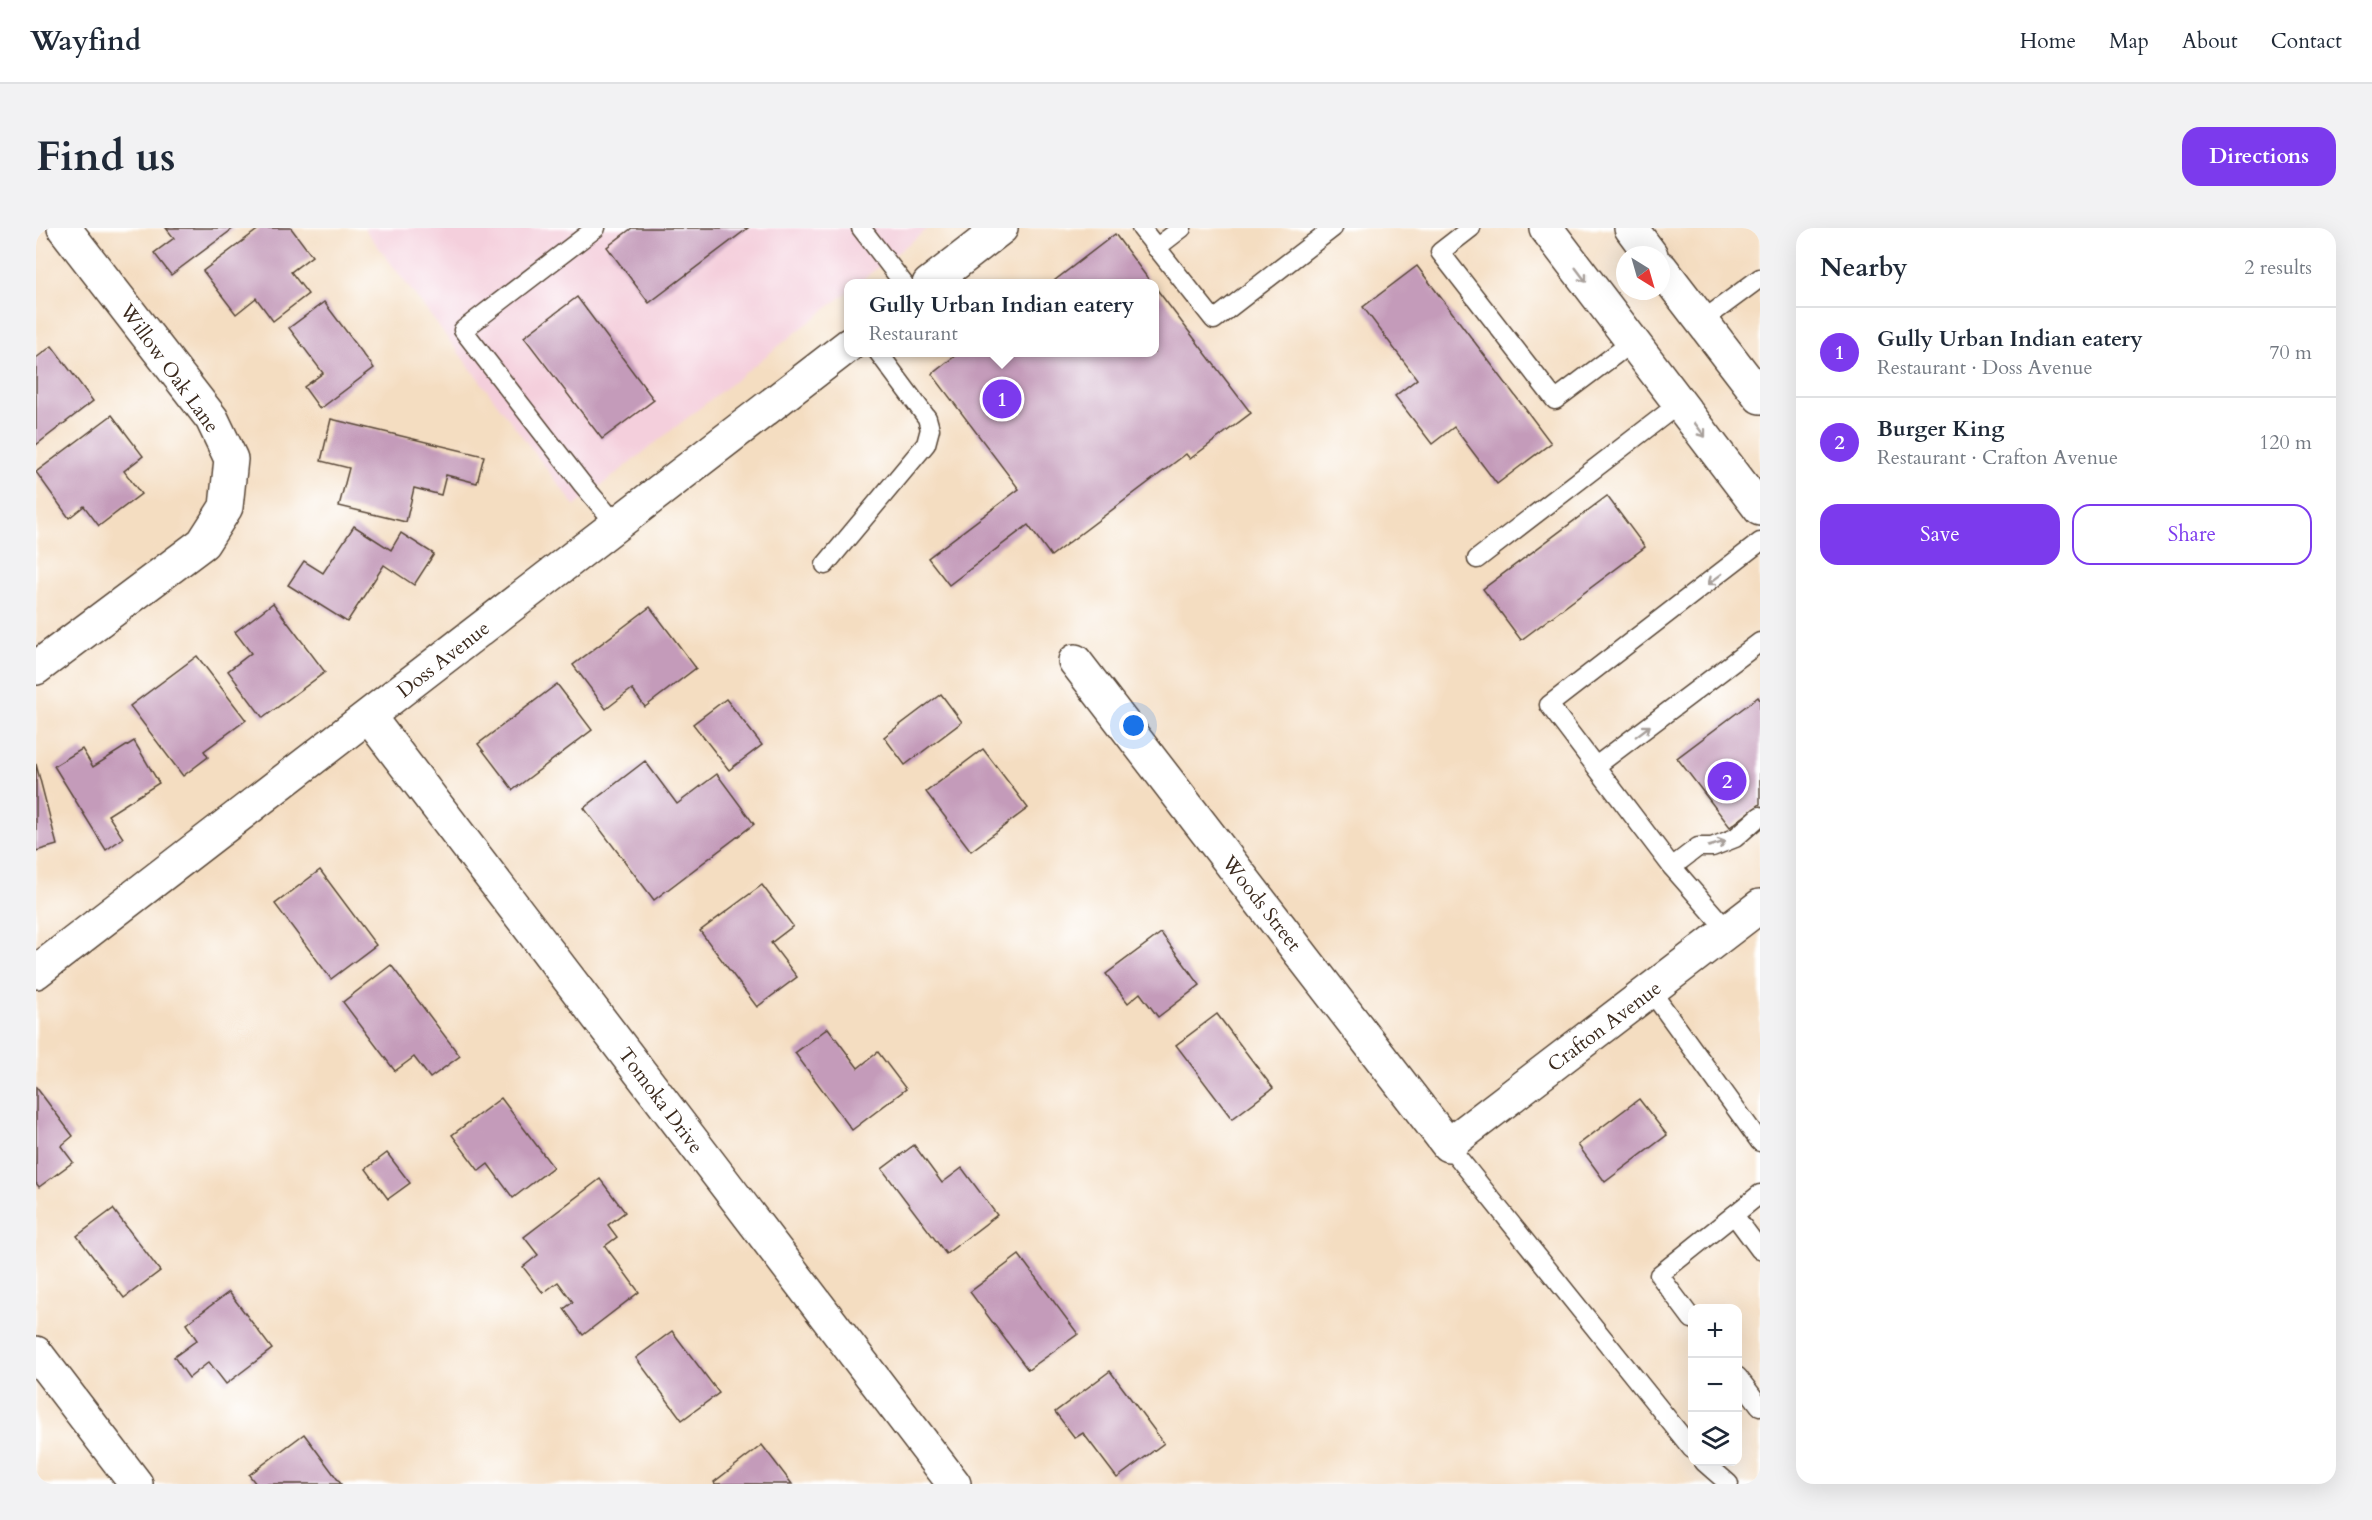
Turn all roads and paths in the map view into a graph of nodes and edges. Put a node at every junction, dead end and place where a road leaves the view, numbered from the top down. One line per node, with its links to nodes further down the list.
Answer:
1 (64, 228): 30 (street, Willow Oak Lane)
2 (596, 228): 24 (lane)
3 (861, 228): 14 (lane)
4 (1001, 228): 15 (street)
5 (1141, 228): 12 (lane)
6 (1182, 228): 12 (lane)
7 (1333, 228): 12 (lane)
8 (1470, 228): 18 (lane)
9 (1546, 228): 18 (street, one-way to 18)
10 (1631, 228): 11 (street)
11 (1644, 246)
12 (1156, 248)
13 (1760, 278): 17 (lane)
14 (900, 279)
15 (935, 279)
16 (1670, 280): 17 (street)
17 (1702, 321): 21 (street)
18 (1632, 342): 22 (street)
19 (844, 349): 24 (street, Doss Avenue)
20 (882, 357): 27 (lane)
21 (1760, 397)
22 (1680, 403): 23 (street, one-way to 23); 26 (lane)
23 (1760, 509)
24 (616, 525): 31 (street, Doss Avenue)
25 (1760, 542): 32 (lane, one-way to 32)
26 (1477, 560)
27 (825, 565)
28 (1760, 642): 32 (lane, one-way to 28)
29 (1075, 661): 40 (street, Woods Street)
30 (36, 668)
31 (369, 717): 37 (street, Doss Avenue); 51 (street, Tomoka Drive)
32 (1596, 766): 34 (lane)
33 (1760, 816): 34 (lane, one-way to 33)
34 (1672, 867): 36 (lane)
35 (1760, 906): 36 (street, Crafton Avenue)
36 (1728, 931): 38 (street, Crafton Avenue)
37 (36, 972)
38 (1651, 991): 39 (lane); 40 (street, Crafton Avenue)
39 (1760, 1142)
40 (1448, 1145): 48 (lane)
41 (1760, 1194): 42 (lane)
42 (1734, 1215): 43 (lane); 44 (lane)
43 (1760, 1250)
44 (1688, 1314)
45 (36, 1353): 50 (street)
46 (1742, 1383): 47 (lane)
47 (1760, 1406)
48 (1688, 1444)
49 (1709, 1466): 52 (lane)
50 (136, 1484)
51 (954, 1484)
52 (1729, 1484)

